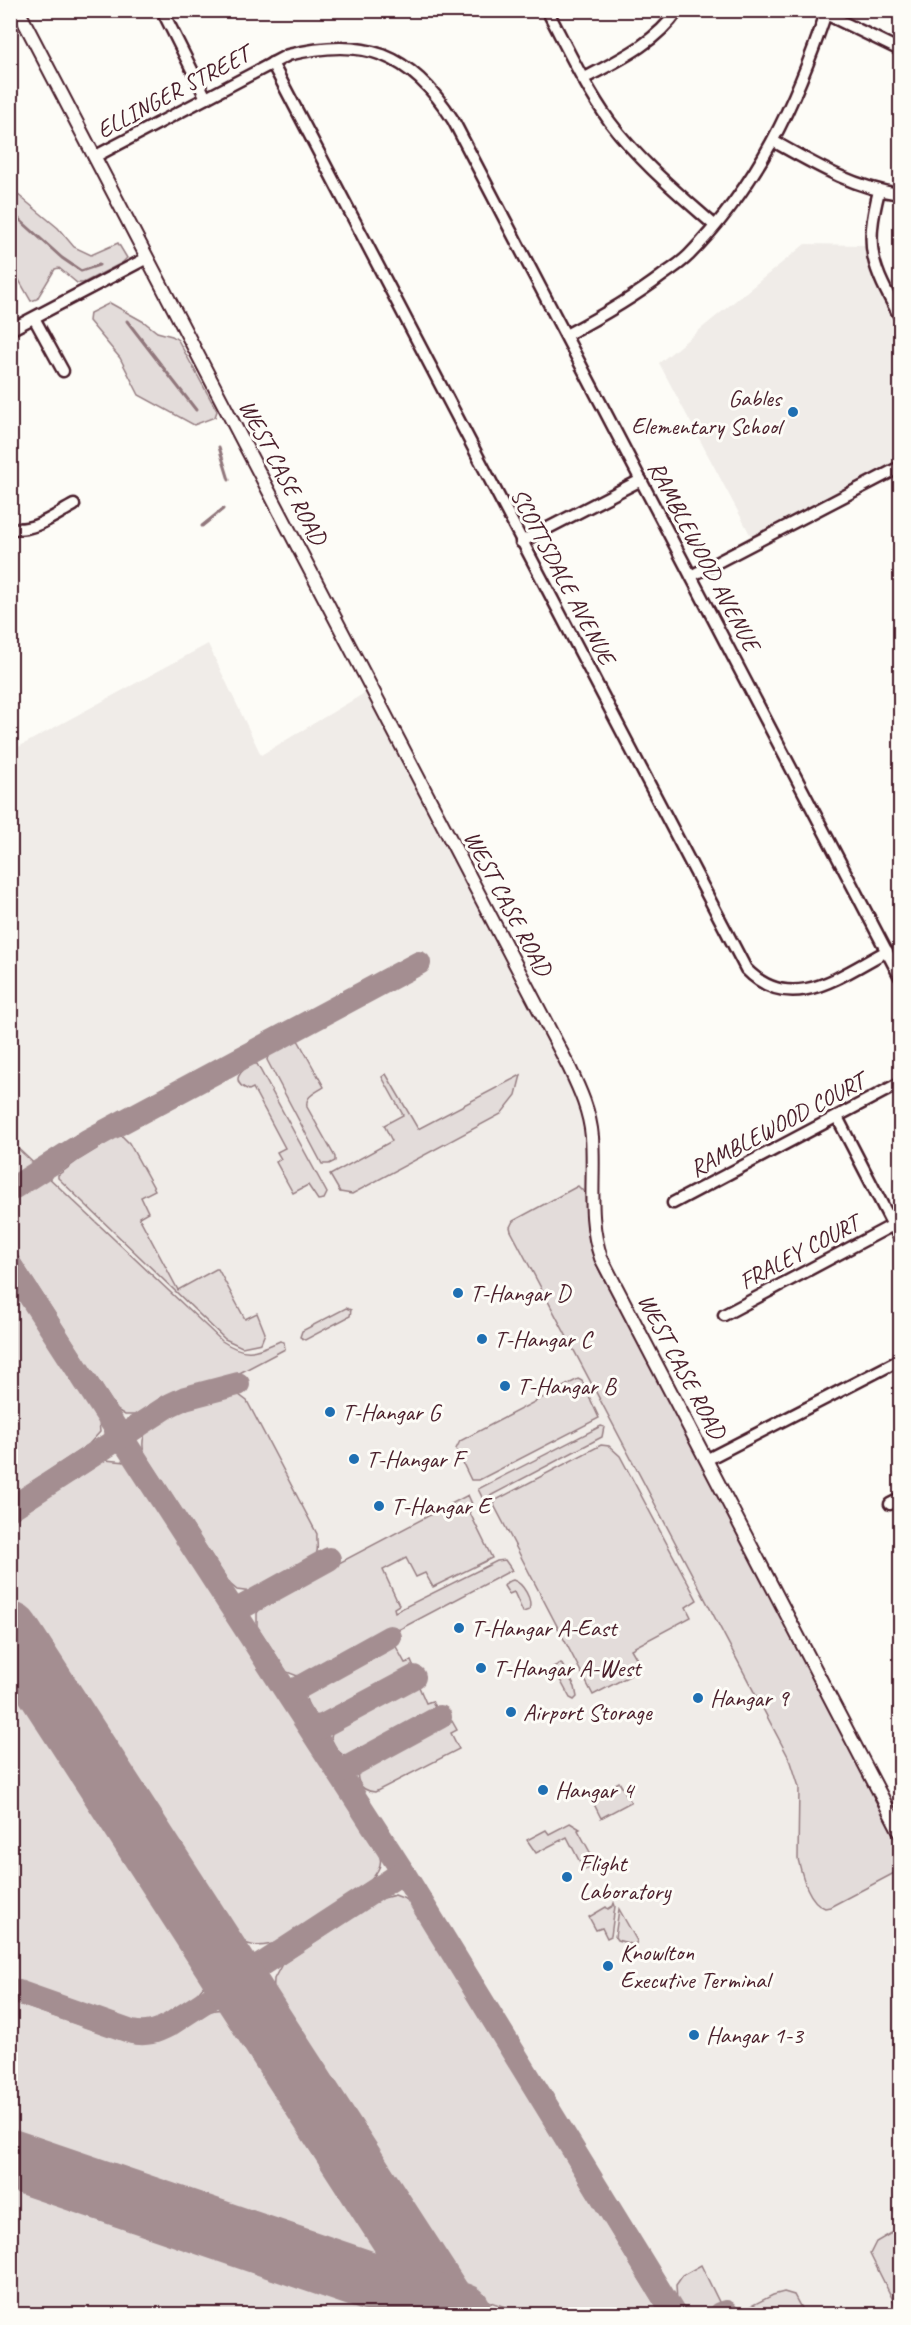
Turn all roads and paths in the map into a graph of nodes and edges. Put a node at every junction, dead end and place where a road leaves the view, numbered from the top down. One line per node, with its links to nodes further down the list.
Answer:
1 (18, 10): 11 (main road, WEST CASE ROAD)
2 (162, 10): 9 (street)
3 (547, 10): 8 (street)
4 (678, 10): 8 (street)
5 (826, 12): 6 (street); 10 (street)
6 (900, 50)
7 (272, 63): 9 (street, ELLINGER STREET); 19 (street, RAMBLEWOOD AVENUE); 25 (street, SCOTTSDALE AVENUE)
8 (583, 78): 14 (street)
9 (207, 98): 11 (street, ELLINGER STREET)
10 (773, 141): 12 (street); 14 (street)
11 (94, 157): 15 (main road, WEST CASE ROAD)
12 (879, 191): 13 (street); 16 (street)
13 (900, 194)
14 (714, 225): 19 (street)
15 (147, 258): 17 (street); 36 (main road, WEST CASE ROAD)
16 (900, 317)
17 (34, 318): 18 (street); 20 (street)
18 (10, 330)
19 (566, 335): 22 (street, RAMBLEWOOD AVENUE)
20 (63, 371)
21 (900, 467): 26 (street)
22 (641, 480): 25 (street); 26 (street, RAMBLEWOOD AVENUE)
23 (74, 505): 24 (street)
24 (10, 528)
25 (521, 542): 27 (street, SCOTTSDALE AVENUE)
26 (691, 576): 27 (street, RAMBLEWOOD AVENUE)
27 (887, 951): 28 (street, RAMBLEWOOD AVENUE)
28 (900, 977)
29 (900, 1083): 30 (street, RAMBLEWOOD COURT)
30 (837, 1117): 31 (street, RAMBLEWOOD COURT); 32 (street)
31 (673, 1203)
32 (893, 1226): 33 (street); 34 (street, FRALEY COURT)
33 (900, 1239)
34 (724, 1315)
35 (900, 1360): 36 (street)
36 (708, 1459): 37 (main road, WEST CASE ROAD)
37 (900, 1832)

